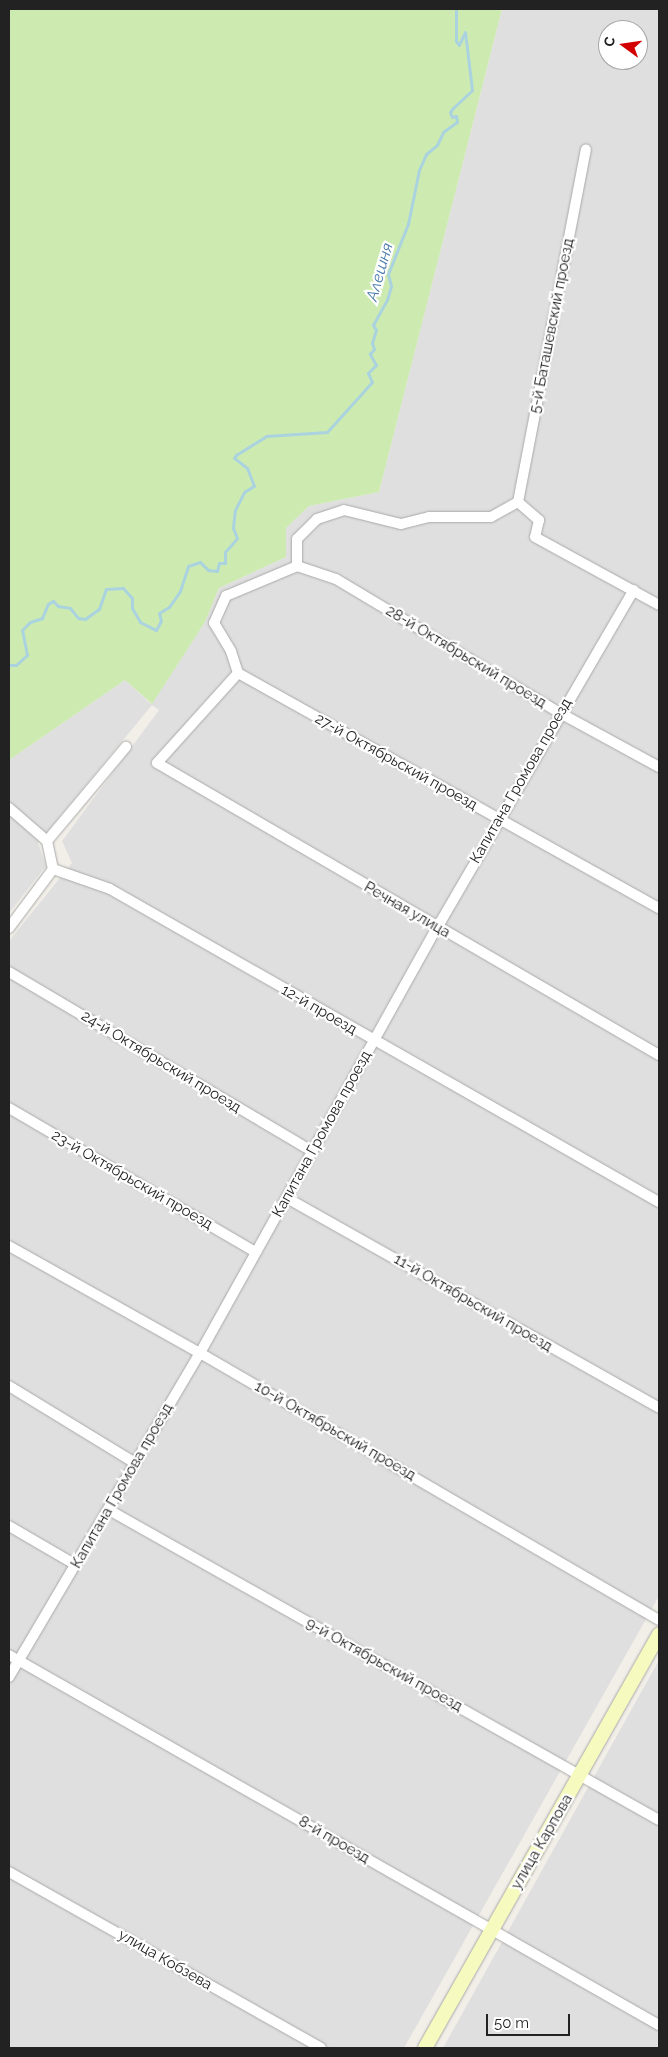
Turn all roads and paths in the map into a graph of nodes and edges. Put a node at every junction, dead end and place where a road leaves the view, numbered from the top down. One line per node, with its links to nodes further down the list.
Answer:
1 (586, 149): 2 (street, 5-й Баташевский проезд)
2 (518, 502): 3 (street); 4 (street)
3 (297, 566): 6 (street); 7 (street, 28-й Октябрьский проезд)
4 (634, 590): 5 (street); 7 (street, Капитана Громова проезд)
5 (659, 605)
6 (238, 674): 11 (street, 27-й Октябрьский проезд); 16 (street, Речная улица)
7 (560, 714): 9 (street, 28-й Октябрьский проезд); 11 (street, Капитана Громова проезд)
8 (126, 747): 12 (street)
9 (659, 767)
10 (9, 808): 12 (street)
11 (498, 819): 14 (street, 27-й Октябрьский проезд); 16 (street, Капитана Громова проезд)
12 (47, 841): 13 (street)
13 (53, 869): 15 (street); 18 (street, 12-й проезд)
14 (659, 908)
15 (9, 928)
16 (437, 928): 18 (street, Капитана Громова проезд); 19 (street, Речная улица)
17 (9, 972): 21 (street, 24-й Октябрьский проезд)
18 (374, 1041): 21 (street, Капитана Громова проезд); 23 (street, 12-й проезд)
19 (659, 1055)
20 (9, 1108): 25 (street, 23-й Октябрьский проезд)
21 (312, 1152): 22 (street, Капитана Громова проезд)
22 (287, 1198): 25 (street, Капитана Громова проезд); 28 (street, 11-й Октябрьский проезд)
23 (659, 1202)
24 (9, 1246): 26 (street, 10-й Октябрьский проезд)
25 (255, 1252): 26 (street, Капитана Громова проезд)
26 (200, 1353): 29 (street, Капитана Громова проезд); 33 (street, 10-й Октябрьский проезд)
27 (9, 1386): 29 (street)
28 (659, 1408)
29 (135, 1463): 30 (street, Капитана Громова проезд)
30 (109, 1510): 32 (street, Капитана Громова проезд); 37 (street, 9-й Октябрьский проезд)
31 (9, 1526): 32 (street)
32 (76, 1565): 35 (street, Капитана Громова проезд)
33 (659, 1620)
34 (659, 1635): 37 (main road, улица Карпова)
35 (13, 1658): 36 (street, Капитана Громова проезд); 40 (street, 8-й проезд)
36 (9, 1677)
37 (580, 1776): 38 (street, 9-й Октябрьский проезд); 40 (main road, улица Карпова)
38 (659, 1820)
39 (9, 1872): 42 (street, улица Кобзева)
40 (492, 1929): 41 (street, 8-й проезд); 43 (main road, улица Карпова)
41 (659, 2025)
42 (321, 2048)
43 (425, 2048)

